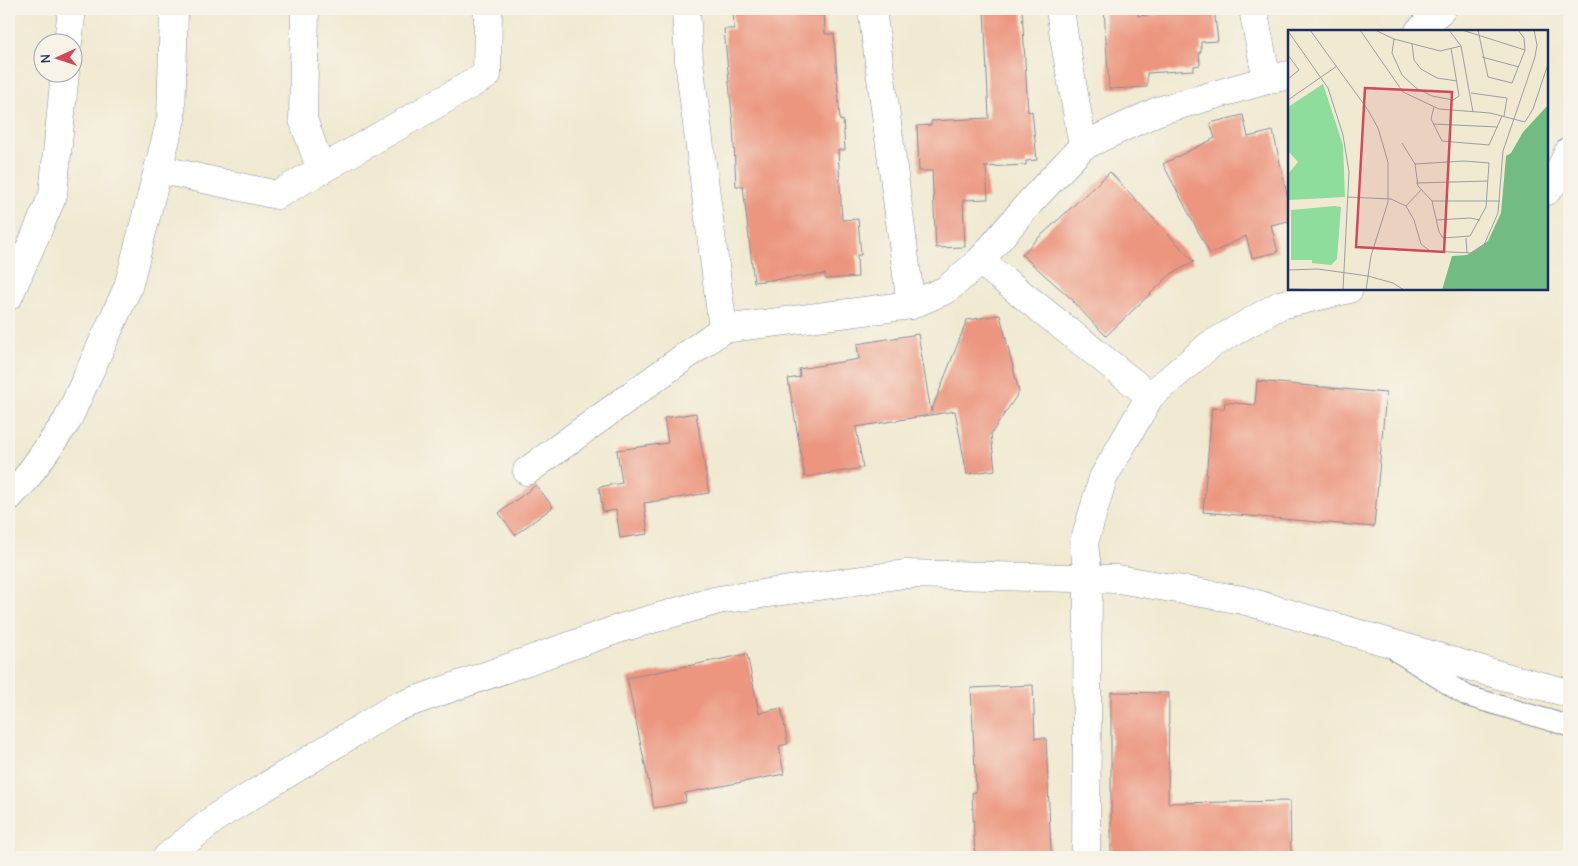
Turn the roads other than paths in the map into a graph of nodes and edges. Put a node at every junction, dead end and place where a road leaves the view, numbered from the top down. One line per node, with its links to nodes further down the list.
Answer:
1 (72, 9): 11 (street)
2 (174, 9): 16 (street)
3 (305, 9): 17 (street)
4 (488, 9): 17 (street)
5 (686, 9): 23 (street)
6 (872, 9): 22 (street)
7 (1060, 9): 14 (street)
8 (1253, 9): 12 (street)
9 (1442, 9): 10 (street)
10 (1419, 30)
11 (69, 32)
12 (1278, 78): 14 (street)
13 (64, 82): 21 (street)
14 (1083, 146): 19 (street)
15 (1569, 150): 18 (street)
16 (158, 169): 17 (street); 26 (street)
17 (321, 170)
18 (1548, 190)
19 (980, 261): 22 (street); 24 (street)
20 (1345, 290): 24 (street)
21 (9, 296)
22 (911, 305): 23 (street)
23 (723, 329): 25 (street)
24 (1150, 396): 27 (street)
25 (527, 471)
26 (9, 496)
27 (1088, 578): 28 (street); 31 (street); 32 (street)
28 (1379, 639): 29 (street); 30 (lane)
29 (1569, 693)
30 (1569, 726)
31 (167, 857)
32 (1086, 857)

